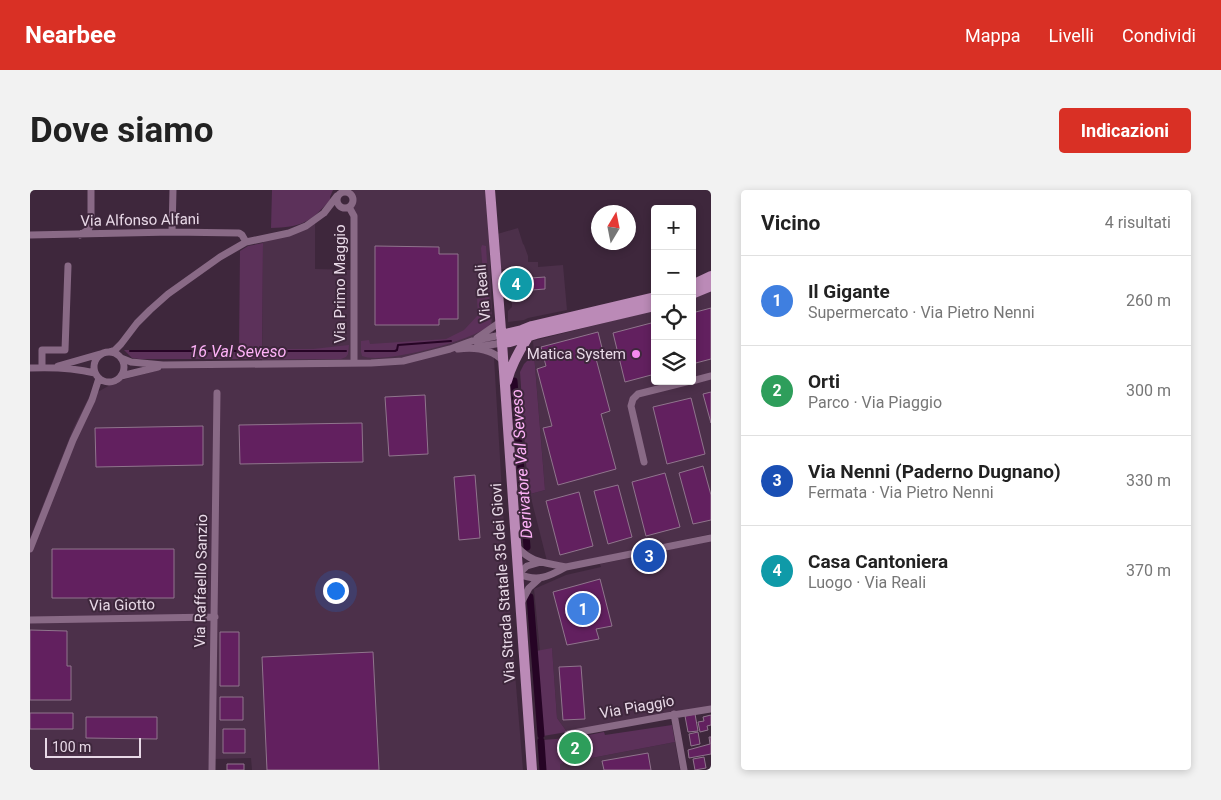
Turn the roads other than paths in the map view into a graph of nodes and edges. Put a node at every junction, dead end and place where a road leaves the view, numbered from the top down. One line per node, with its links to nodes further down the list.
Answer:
1 (91, 190): 8 (street)
2 (173, 190): 7 (street)
3 (490, 190): 18 (main road, Via Reali)
4 (340, 193): 5 (street); 6 (street); 10 (street)
5 (352, 193): 6 (street)
6 (349, 207): 28 (street, Via Primo Maggio)
7 (172, 232): 8 (street, Via Alfonso Alfani); 10 (street, Via Alfonso Alfani)
8 (78, 235): 9 (street, Via Alfonso Alfani)
9 (30, 236)
10 (246, 242): 24 (street)
11 (68, 266): 32 (street)
12 (711, 276): 13 (main road)
13 (696, 283)
14 (711, 286): 15 (main road)
15 (696, 292)
16 (651, 298): 20 (main road)
17 (651, 307): 19 (main road)
18 (500, 322): 20 (main road, Via Reali); 21 (street)
19 (528, 337): 20 (main road); 40 (main road)
20 (502, 339): 21 (street); 22 (street); 27 (main road, Via Reali)
21 (472, 341): 23 (street)
22 (466, 348): 23 (street); 27 (street)
23 (450, 349): 28 (street)
24 (110, 352): 25 (street); 26 (street)
25 (102, 354): 30 (street); 33 (street)
26 (121, 358): 29 (street); 34 (street)
27 (503, 361): 40 (main road, Via Reali)
28 (354, 363): 29 (street)
29 (163, 365): 34 (street)
30 (53, 367): 32 (street); 33 (street)
31 (30, 368): 32 (street)
32 (42, 368)
33 (97, 376): 37 (street); 41 (street)
34 (121, 376): 37 (street)
35 (711, 376): 36 (street)
36 (696, 380)
37 (109, 382): 41 (street)
38 (675, 385): 42 (street)
39 (217, 393): 51 (street, Via Raffaello Sanzio)
40 (505, 394): 44 (main road, Via Strada Statale 35 dei Giovi)
41 (92, 400): 45 (street)
42 (644, 462)
43 (711, 538): 47 (street)
44 (516, 546): 46 (street); 48 (main road, Via Strada Statale 35 dei Giovi)
45 (30, 549)
46 (541, 562): 47 (street); 48 (street)
47 (566, 567): 49 (street)
48 (518, 574): 49 (street); 50 (main road, Via Strada Statale 35 dei Giovi)
49 (539, 579): 50 (street)
50 (520, 605): 57 (main road, Via Strada Statale 35 dei Giovi)
51 (214, 617): 52 (street, Via Giotto); 56 (street, Via Raffaello Sanzio)
52 (30, 620)
53 (711, 709): 54 (street, Via Piaggio)
54 (674, 714): 55 (street, Via Piaggio); 58 (street)
55 (568, 734)
56 (212, 770)
57 (532, 770)
58 (684, 770)

